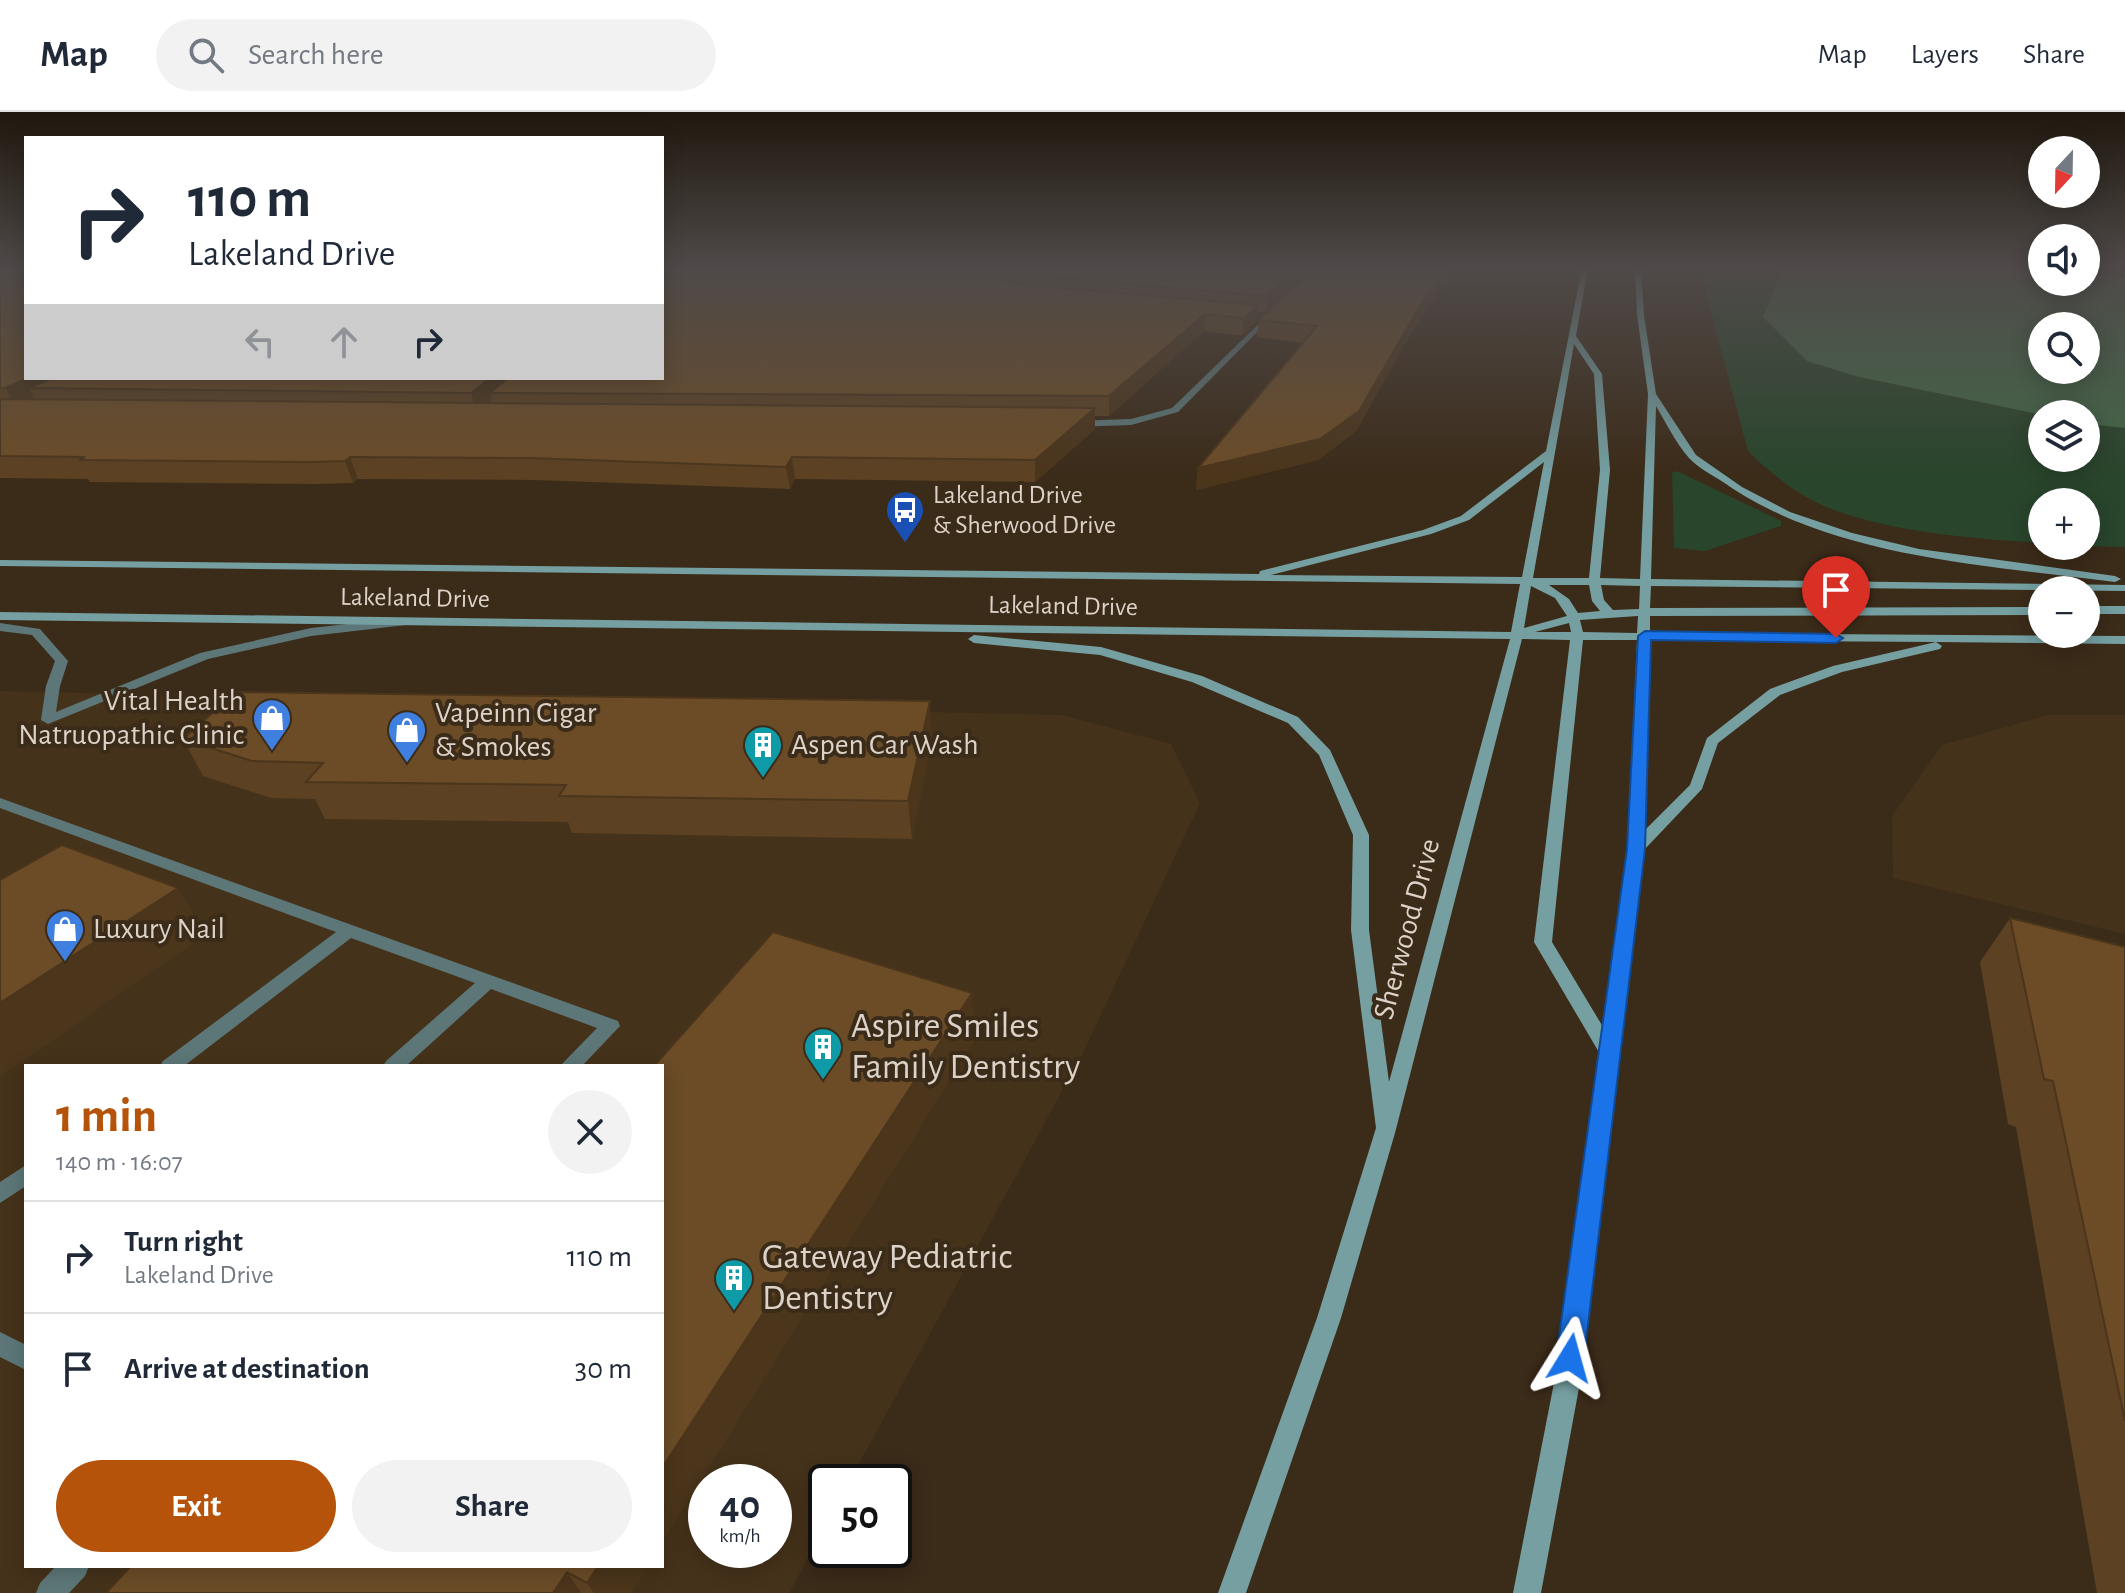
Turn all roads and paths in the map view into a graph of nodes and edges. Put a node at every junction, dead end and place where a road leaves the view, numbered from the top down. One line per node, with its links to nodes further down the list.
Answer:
1 (1249, 337): 6 (street)
2 (1572, 337): 7 (main road, Sherwood Drive)
3 (1573, 337): 12 (main road)
4 (1645, 337): 5 (main road)
5 (1652, 394): 11 (main road); 13 (main road)
6 (1068, 424)
7 (1552, 451): 9 (main road); 10 (main road, Sherwood Drive)
8 (0, 563): 9 (main road, Lakeland Drive)
9 (1248, 578): 10 (main road, Lakeland Drive)
10 (1527, 580): 12 (main road, Lakeland Drive); 21 (main road); 25 (main road, Sherwood Drive)
11 (2125, 580)
12 (1594, 581): 13 (main road, Lakeland Drive); 19 (main road)
13 (1645, 581): 14 (main road, Lakeland Drive); 18 (main road)
14 (2125, 588)
15 (2100, 610): 16 (main road)
16 (2125, 610)
17 (2028, 611): 18 (main road)
18 (1645, 612): 19 (main road); 27 (main road)
19 (1609, 613): 21 (main road); 27 (main road)
20 (0, 616): 22 (main road, Lakeland Drive)
21 (1575, 617): 25 (main road); 26 (main road)
22 (404, 622): 23 (street); 24 (main road, Lakeland Drive)
23 (0, 627)
24 (850, 628): 25 (main road, Lakeland Drive); 38 (main road)
25 (1516, 635): 26 (main road, Lakeland Drive); 38 (main road, Sherwood Drive)
26 (1577, 635): 27 (main road, Lakeland Drive); 34 (main road)
27 (1645, 636): 28 (main road, Lakeland Drive); 31 (main road)
28 (1961, 640): 29 (main road, Lakeland Drive); 31 (main road)
29 (2125, 640)
30 (0, 803): 32 (street)
31 (1636, 849): 34 (main road)
32 (350, 930): 33 (street); 35 (street)
33 (489, 981): 36 (street); 37 (street)
34 (1611, 1056): 46 (main road)
35 (173, 1064)
36 (395, 1064)
37 (572, 1064)
38 (1385, 1133): 45 (main road, Sherwood Drive)
39 (24, 1176): 40 (street)
40 (0, 1194)
41 (0, 1344): 42 (street)
42 (24, 1357)
43 (73, 1568): 44 (street)
44 (50, 1593)
45 (1232, 1593)
46 (1527, 1593)

